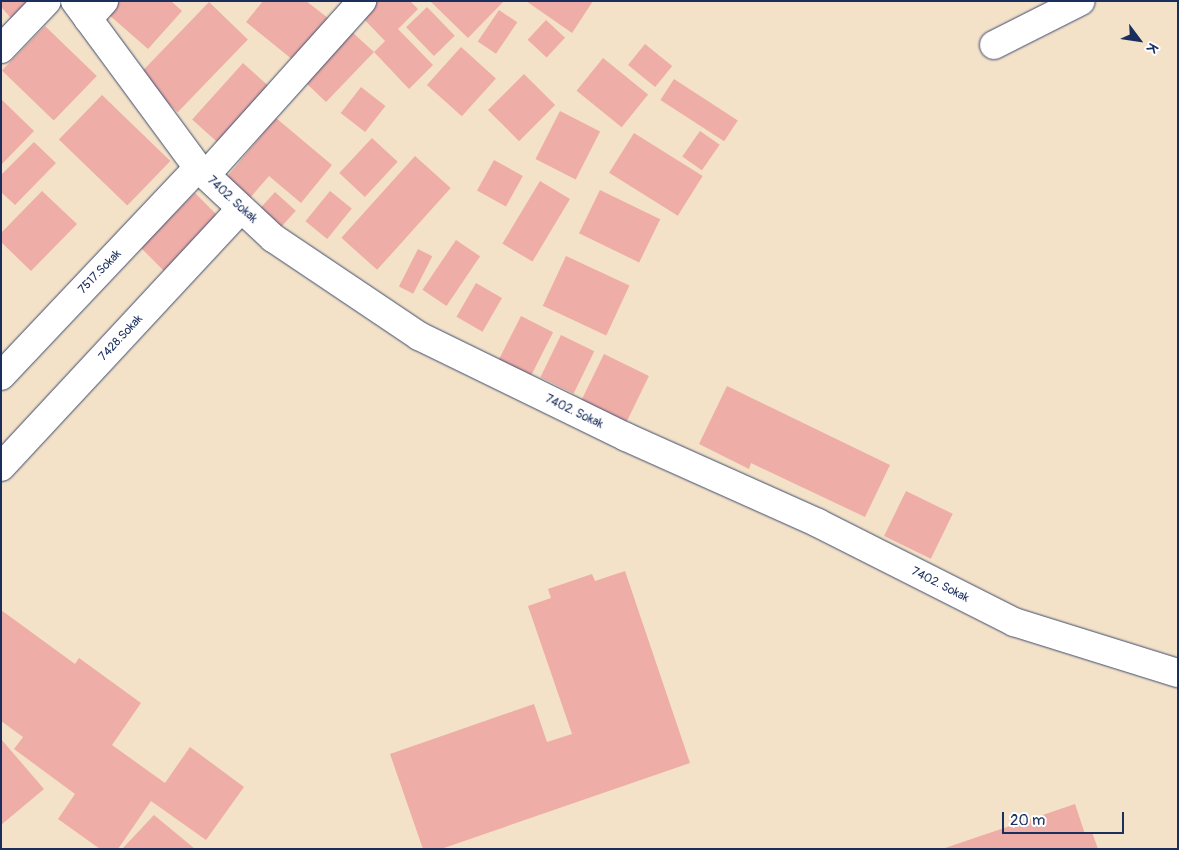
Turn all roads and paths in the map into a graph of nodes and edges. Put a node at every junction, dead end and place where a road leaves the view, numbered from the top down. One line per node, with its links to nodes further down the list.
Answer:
1 (48, 1): 6 (street)
2 (362, 1): 7 (street, 7517.Sokak)
3 (1081, 1): 5 (street)
4 (89, 7): 7 (street, 7402. Sokak)
5 (994, 45)
6 (1, 49)
7 (202, 172): 8 (street, 7402. Sokak); 9 (street, 7517.Sokak)
8 (242, 209): 10 (street, 7428.Sokak); 11 (street, 7402. Sokak)
9 (1, 376)
10 (1, 467)
11 (1178, 672)

